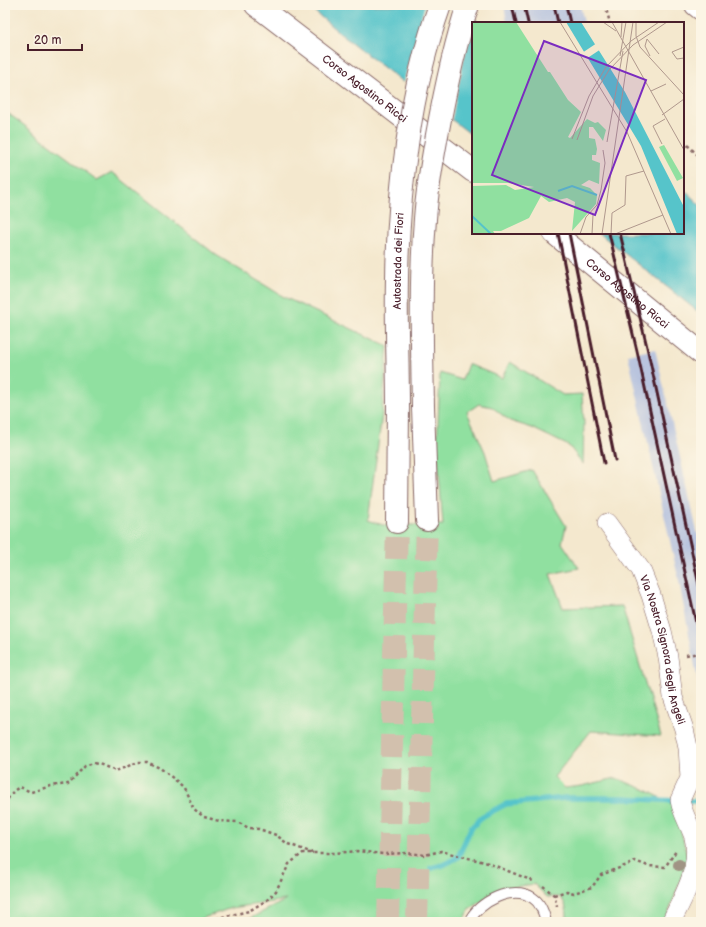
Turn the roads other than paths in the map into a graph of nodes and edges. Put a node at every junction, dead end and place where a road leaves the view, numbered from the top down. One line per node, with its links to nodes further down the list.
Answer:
1 (256, 5): 6 (main road, Corso Agostino Ricci)
2 (440, 5): 10 (main road, Autostrada dei Fiori, bridge)
3 (468, 5): 9 (main road, bridge)
4 (696, 5): 5 (main road)
5 (701, 9)
6 (472, 170)
7 (555, 234): 8 (main road, Corso Agostino Ricci)
8 (701, 353)
9 (426, 520)
10 (397, 522)
11 (607, 523): 14 (street, Via Nostra Signora degli Angeli)
12 (469, 922): 13 (lane)
13 (546, 922)
14 (672, 922)

